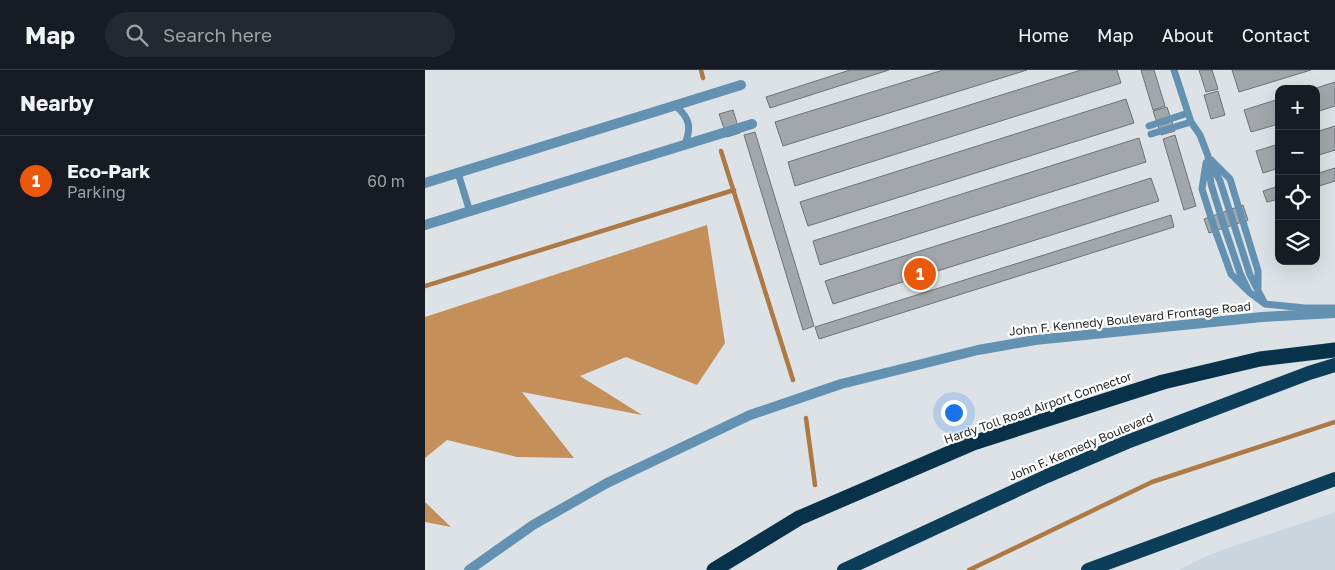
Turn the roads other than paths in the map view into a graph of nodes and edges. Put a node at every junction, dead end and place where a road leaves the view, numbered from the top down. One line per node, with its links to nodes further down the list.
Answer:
1 (1174, 70): 4 (lane)
2 (741, 85): 3 (street)
3 (675, 106): 9 (lane); 11 (street)
4 (1188, 114): 5 (lane); 7 (lane)
5 (1191, 122): 8 (lane); 10 (lane)
6 (752, 124): 9 (street)
7 (1149, 126)
8 (1151, 134)
9 (685, 144): 13 (street)
10 (1207, 156): 15 (lane); 15 (lane)
11 (458, 173): 12 (street); 13 (lane)
12 (425, 183)
13 (470, 212): 14 (street)
14 (425, 225)
15 (1265, 304): 16 (lane)
16 (1335, 308)
17 (1335, 314): 21 (street, John F. Kennedy Boulevard Frontage Road)
18 (1335, 350): 22 (highway, Hardy Toll Road Airport Connector)
19 (1335, 365): 23 (highway, John F. Kennedy Boulevard)
20 (1335, 479): 24 (highway)
21 (469, 570)
22 (714, 570)
23 (844, 570)
24 (1088, 570)

